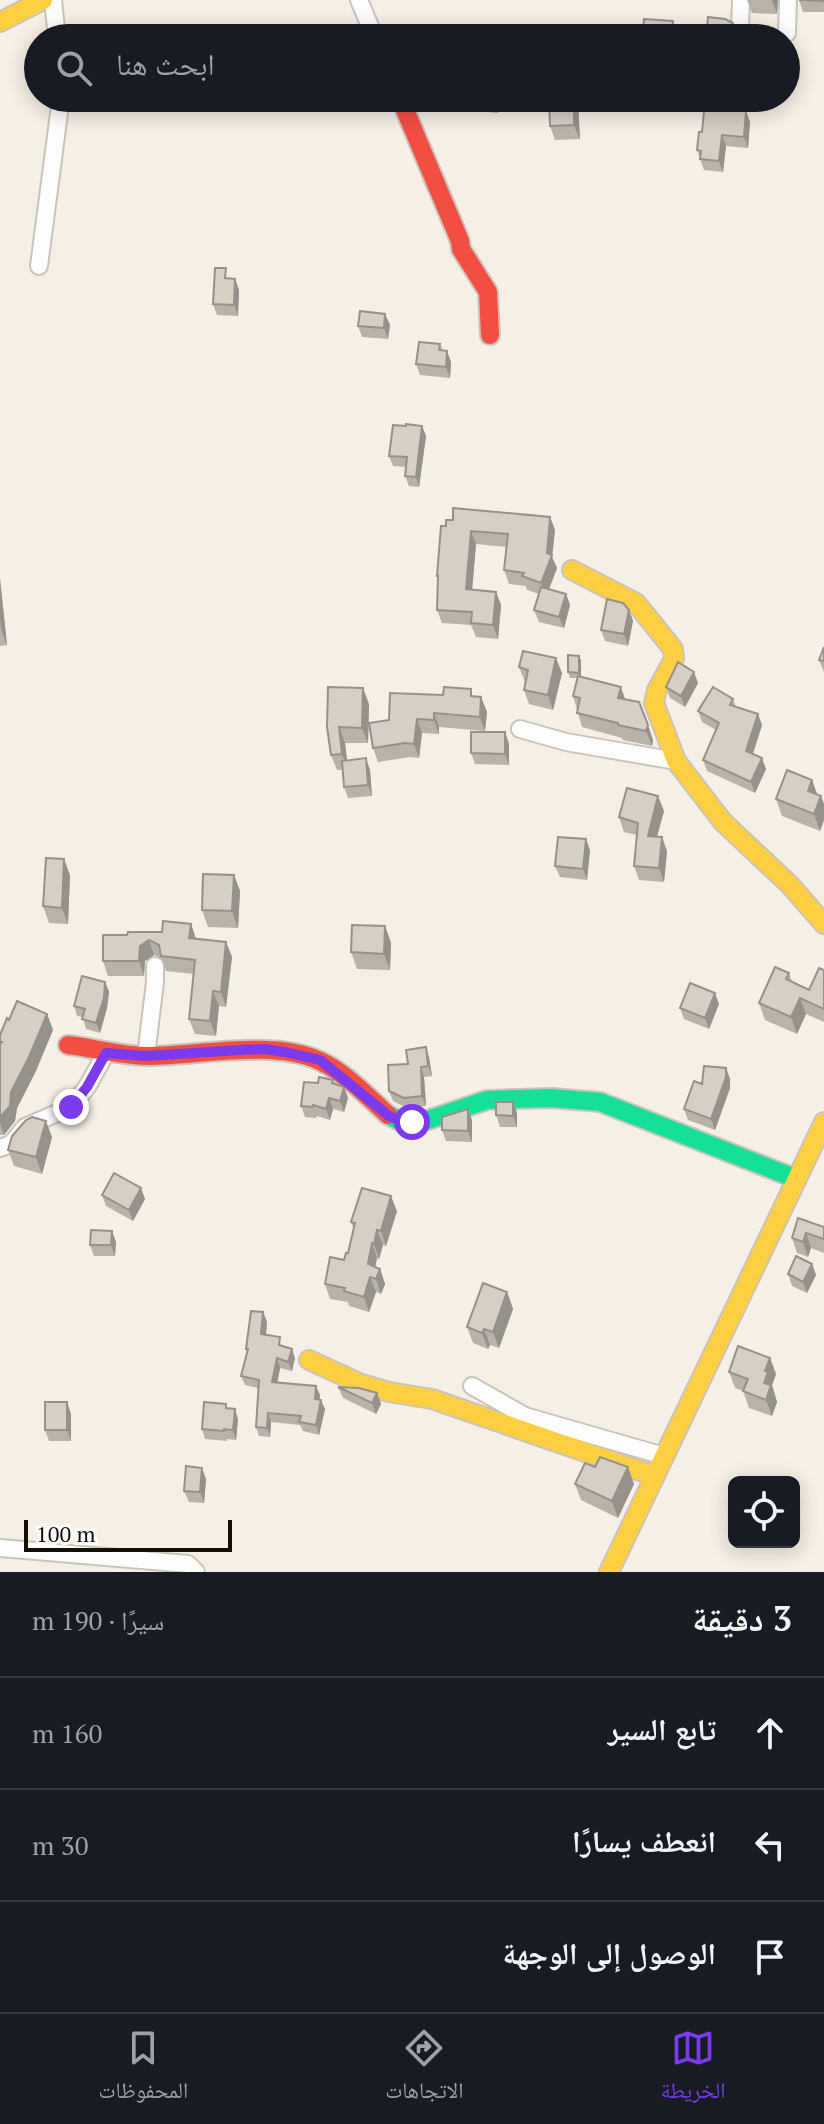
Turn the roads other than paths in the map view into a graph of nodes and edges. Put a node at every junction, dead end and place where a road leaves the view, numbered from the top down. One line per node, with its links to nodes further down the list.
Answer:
1 (43, 0): 6 (street)
2 (53, 0): 7 (street)
3 (359, 0): 8 (street)
4 (741, 0): 9 (street)
5 (788, 0): 10 (street)
6 (0, 22)
7 (56, 24)
8 (369, 24)
9 (740, 24)
10 (787, 24)
11 (59, 112): 13 (street)
12 (406, 112): 14 (street)
13 (39, 266)
14 (490, 335)
15 (572, 570): 17 (street)
16 (520, 729): 17 (street)
17 (676, 761): 18 (street)
18 (824, 924)
19 (155, 966): 22 (street)
20 (68, 1045): 21 (street)
21 (106, 1053): 22 (street); 24 (street)
22 (146, 1056): 25 (street)
23 (824, 1122): 25 (street)
24 (0, 1148)
25 (797, 1179): 28 (street)
26 (309, 1360): 29 (street)
27 (472, 1386): 28 (street)
28 (664, 1456): 29 (street)
29 (655, 1476): 32 (street)
30 (0, 1548): 31 (street)
31 (196, 1572)
32 (609, 1572)

